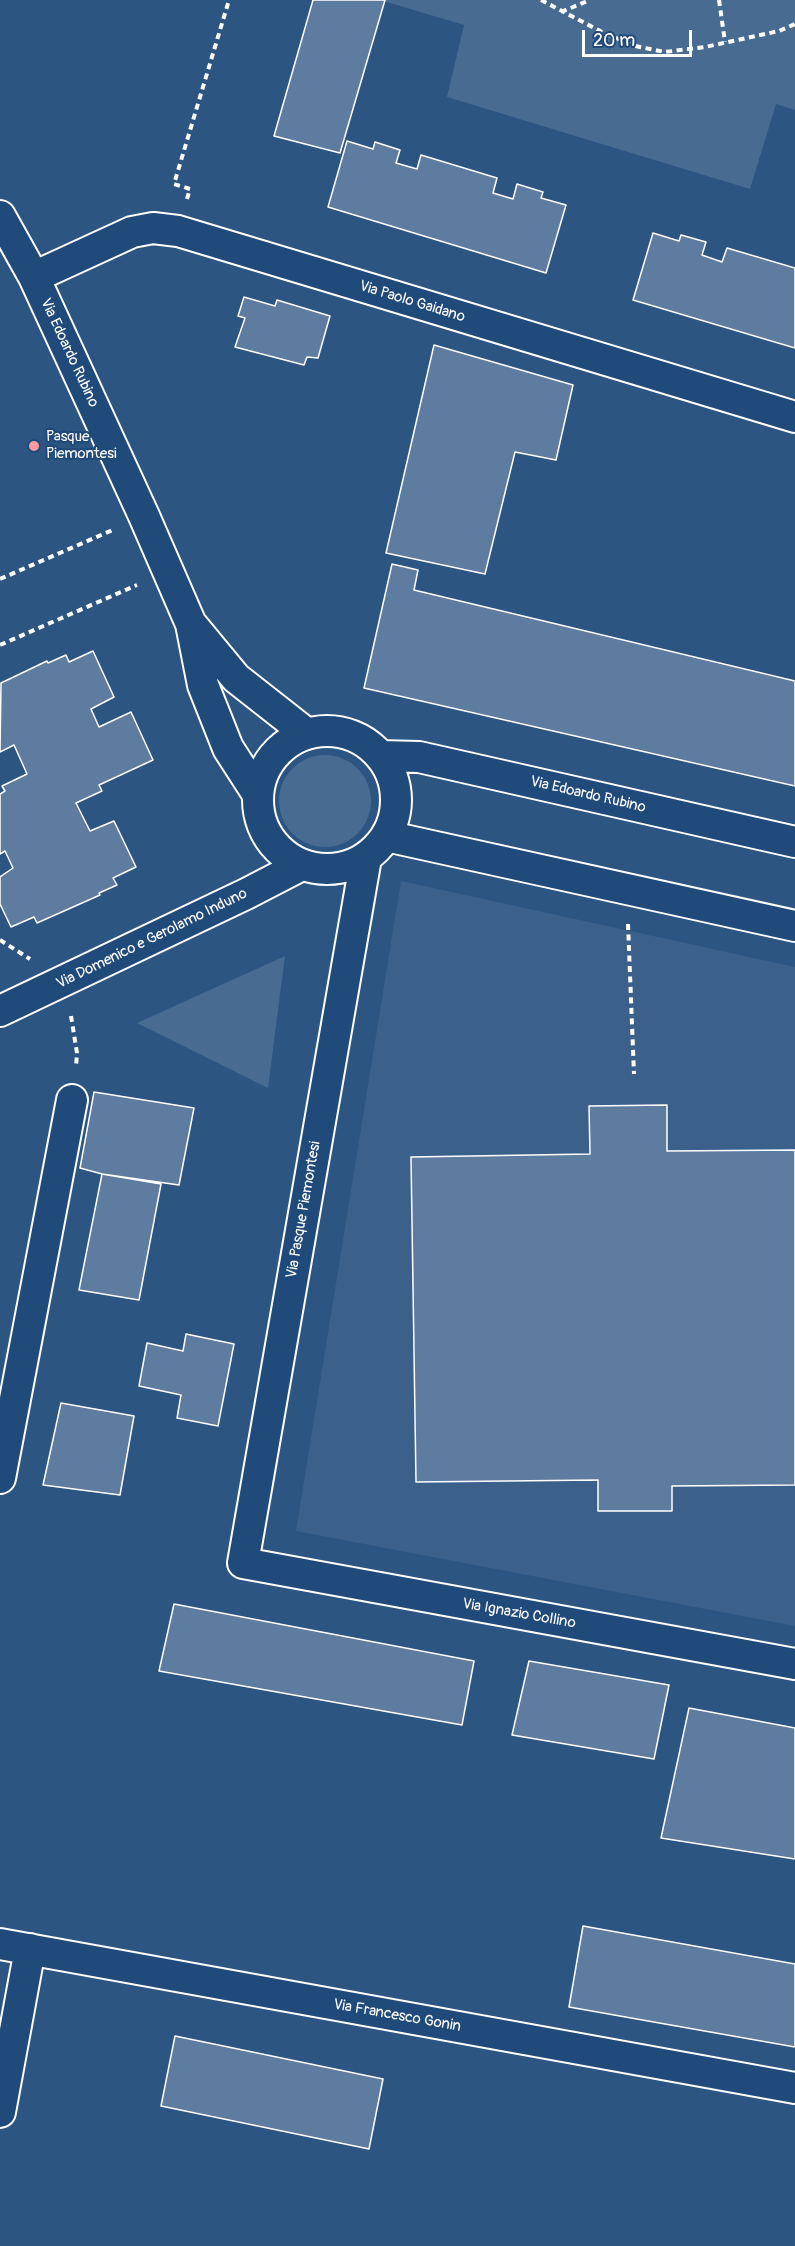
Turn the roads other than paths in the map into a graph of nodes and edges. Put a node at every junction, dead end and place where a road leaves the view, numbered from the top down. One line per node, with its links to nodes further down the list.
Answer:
1 (0, 216): 2 (street, Via Edoardo Rubino)
2 (34, 277): 3 (street, Via Paolo Gaidano); 4 (street, Via Edoardo Rubino)
3 (795, 417)
4 (191, 624): 5 (street, Via Edoardo Rubino); 7 (street, Via Edoardo Rubino)
5 (306, 733): 6 (street, Via Edoardo Rubino); 7 (street, Via Edoardo Rubino)
6 (380, 756): 8 (street, Via Edoardo Rubino); 9 (street, Via Edoardo Rubino)
7 (257, 793): 11 (street, Via Edoardo Rubino)
8 (386, 836): 10 (street, Via Edoardo Rubino); 12 (street)
9 (795, 842)
10 (366, 858): 11 (street, Via Edoardo Rubino); 16 (street, Via Pasque Piemontesi)
11 (302, 865): 13 (street, Via Domenico e Gerolamo Induno)
12 (795, 926)
13 (0, 1011)
14 (72, 1100): 15 (street)
15 (0, 1478)
16 (243, 1563): 17 (street, Via Ignazio Collino)
17 (795, 1664)
18 (0, 1944): 19 (street, Via Francesco Gonin)
19 (30, 1949): 20 (street, Via Francesco Gonin); 21 (street)
20 (795, 2088)
21 (0, 2112)

